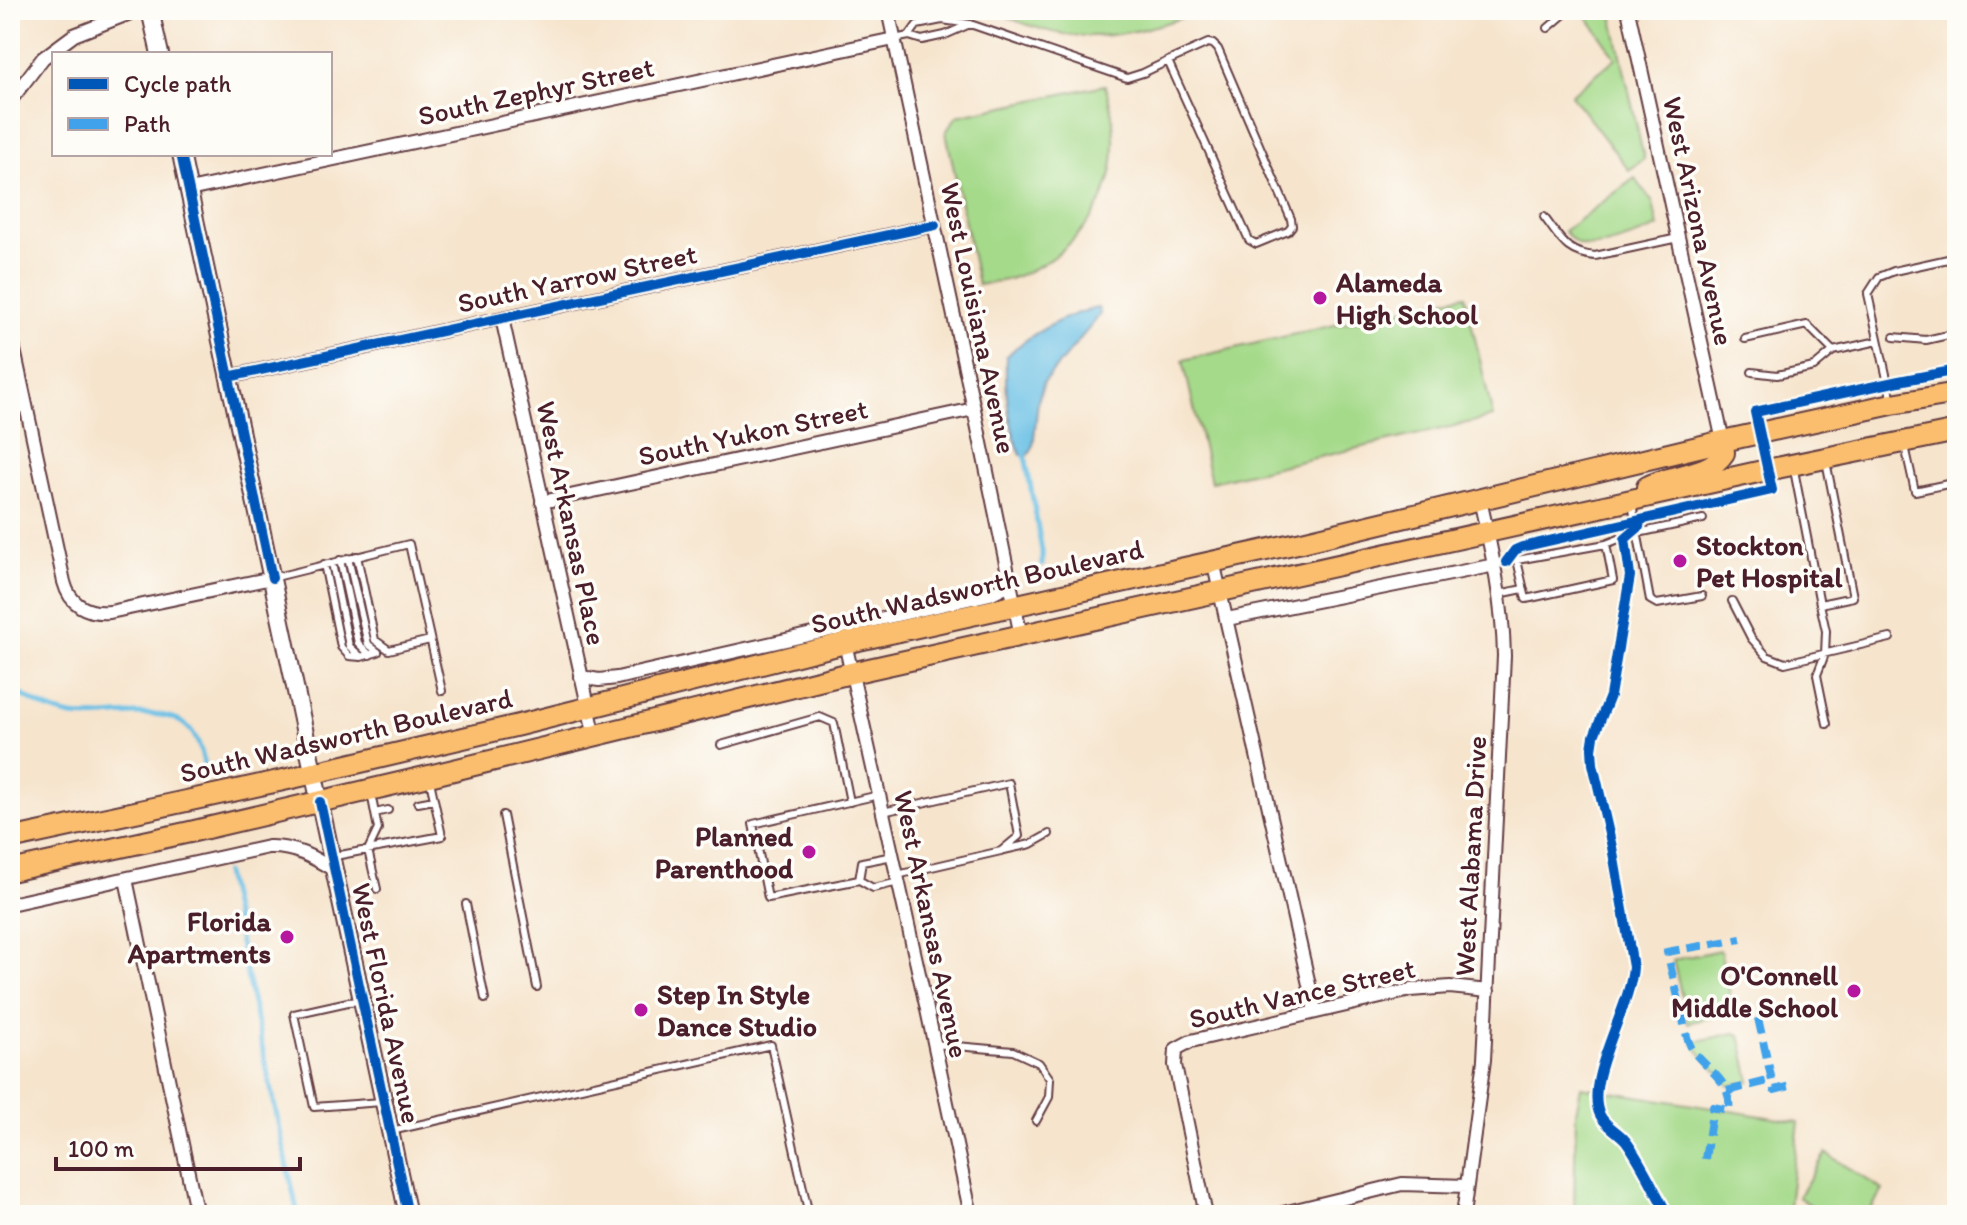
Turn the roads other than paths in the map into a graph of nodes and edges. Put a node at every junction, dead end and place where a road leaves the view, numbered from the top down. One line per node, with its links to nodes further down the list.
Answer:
1 (138, 10): 12 (street)
2 (150, 10): 10 (street)
3 (888, 10): 9 (street, West Louisiana Avenue)
4 (1569, 10): 7 (lane)
5 (1628, 10): 17 (street, West Arizona Avenue)
6 (970, 24): 8 (lane); 8 (lane); 11 (lane)
7 (1548, 28)
8 (909, 36): 9 (lane)
9 (894, 39): 14 (street, South Zephyr Street); 16 (street, West Louisiana Avenue)
10 (160, 52)
11 (1168, 61): 11 (lane)
12 (10, 101)
13 (181, 156): 14 (street, West Florida Avenue)
14 (189, 190): 27 (street, West Florida Avenue)
15 (1544, 217): 17 (lane)
16 (935, 225): 19 (street, South Yarrow Street); 30 (street, West Louisiana Avenue)
17 (1678, 238): 32 (street, West Arizona Avenue)
18 (1957, 257): 24 (lane)
19 (502, 318): 27 (street, South Yarrow Street); 39 (street, West Arkansas Place)
20 (10, 331): 49 (street)
21 (1957, 333): 22 (lane)
22 (1894, 337)
23 (1745, 339): 25 (lane)
24 (1878, 341): 25 (lane); 29 (lane)
25 (1833, 351): 26 (lane)
26 (1752, 372)
27 (228, 377): 49 (street, West Florida Avenue)
28 (1957, 393): 29 (main road, South Wadsworth Boulevard)
29 (1892, 404): 32 (main road, South Wadsworth Boulevard)
30 (974, 409): 39 (street, South Yukon Street); 50 (street, West Louisiana Avenue)
31 (1957, 431): 33 (main road, South Wadsworth Boulevard)
32 (1723, 441): 37 (main road, South Wadsworth Boulevard); 38 (main road)
33 (1904, 441): 34 (main road, South Wadsworth Boulevard); 36 (lane)
34 (1825, 458): 35 (main road, South Wadsworth Boulevard); 56 (lane)
35 (1793, 465): 38 (main road, South Wadsworth Boulevard); 56 (lane)
36 (1957, 482)
37 (1480, 500): 41 (street, West Alabama Drive); 46 (main road, South Wadsworth Boulevard)
38 (1627, 501): 41 (main road, South Wadsworth Boulevard); 42 (lane)
39 (542, 502): 68 (street, West Arkansas Place)
40 (1703, 519): 42 (lane)
41 (1488, 533): 48 (street, West Alabama Drive); 52 (main road, South Wadsworth Boulevard)
42 (1637, 533): 43 (lane); 54 (lane)
43 (1606, 544): 51 (lane); 51 (lane)
44 (357, 556): 45 (lane); 61 (lane); 63 (lane)
45 (348, 558): 47 (lane); 64 (lane)
46 (1213, 561): 52 (street); 57 (main road, South Wadsworth Boulevard)
47 (332, 562): 49 (lane); 66 (lane); 66 (lane)
48 (1495, 565): 53 (street, West Alabama Drive); 58 (street)
49 (272, 578): 74 (street, West Florida Avenue)
50 (1010, 584): 57 (street, West Louisiana Avenue); 68 (street, South Wadsworth Boulevard)
51 (1523, 589): 53 (lane)
52 (1220, 593): 58 (street); 59 (main road, South Wadsworth Boulevard)
53 (1499, 594): 100 (street, West Alabama Drive)
54 (1702, 596)
55 (1732, 601): 65 (lane)
56 (1820, 604): 65 (lane)
57 (1015, 606): 59 (street, West Louisiana Avenue); 62 (main road, South Wadsworth Boulevard)
58 (1227, 619): 103 (street)
59 (1021, 636): 67 (main road, South Wadsworth Boulevard)
60 (1890, 638): 65 (lane)
61 (430, 640): 63 (lane); 69 (lane)
62 (845, 643): 67 (street, West Arkansas Avenue); 70 (main road, South Wadsworth Boulevard)
63 (389, 650): 64 (lane)
64 (378, 652): 66 (lane)
65 (1825, 654): 71 (lane)
66 (370, 655)
67 (851, 673): 72 (main road, South Wadsworth Boulevard); 77 (street, West Arkansas Avenue)
68 (581, 677): 70 (street, West Arkansas Place)
69 (442, 691)
70 (588, 707): 72 (street, West Arkansas Place); 74 (main road, South Wadsworth Boulevard)
71 (1827, 724)
72 (595, 737): 75 (main road, South Wadsworth Boulevard)
73 (721, 745): 80 (lane)
74 (314, 773): 79 (street, West Florida Avenue); 87 (main road, South Wadsworth Boulevard)
75 (429, 776): 76 (main road, South Wadsworth Boulevard); 78 (lane)
76 (371, 790): 79 (main road, South Wadsworth Boulevard); 84 (lane)
77 (879, 795): 80 (lane); 83 (street, West Arkansas Avenue)
78 (434, 800): 81 (lane); 88 (lane)
79 (320, 802): 91 (street, West Florida Avenue); 92 (main road, South Wadsworth Boulevard)
80 (850, 802): 95 (lane)
81 (418, 803)
82 (388, 810): 84 (lane)
83 (883, 812): 89 (lane); 90 (street, West Arkansas Avenue)
84 (375, 813): 88 (lane)
85 (503, 815): 99 (lane)
86 (1049, 834): 89 (lane)
87 (10, 839)
88 (368, 850): 91 (lane); 96 (lane)
89 (1001, 851): 94 (lane)
90 (893, 856): 94 (street, West Arkansas Avenue); 95 (lane)
91 (333, 864): 93 (street); 102 (street, West Florida Avenue)
92 (10, 871)
93 (126, 879): 97 (street); 110 (street)
94 (898, 879): 95 (lane); 104 (street, West Arkansas Avenue)
95 (859, 880)
96 (377, 889)
97 (10, 904)
98 (466, 904): 101 (lane)
99 (537, 987)
100 (1488, 991): 103 (street, South Vance Street); 108 (street, West Alabama Drive)
101 (485, 999)
102 (362, 1001): 105 (street, West Florida Avenue); 105 (lane)
103 (1315, 1011): 114 (street, South Vance Street)
104 (934, 1044): 106 (lane); 113 (street, West Arkansas Avenue)
105 (384, 1102): 107 (street, West Florida Avenue)
106 (1036, 1121)
107 (390, 1131): 111 (street, West Florida Avenue); 112 (lane)
108 (1467, 1186): 115 (street); 116 (street, West Alabama Drive)
109 (1957, 1213): 117 (lane)
110 (197, 1215)
111 (408, 1215)
112 (809, 1215)
113 (971, 1215)
114 (1206, 1215)
115 (1275, 1215)
116 (1463, 1215)
117 (1951, 1215)

